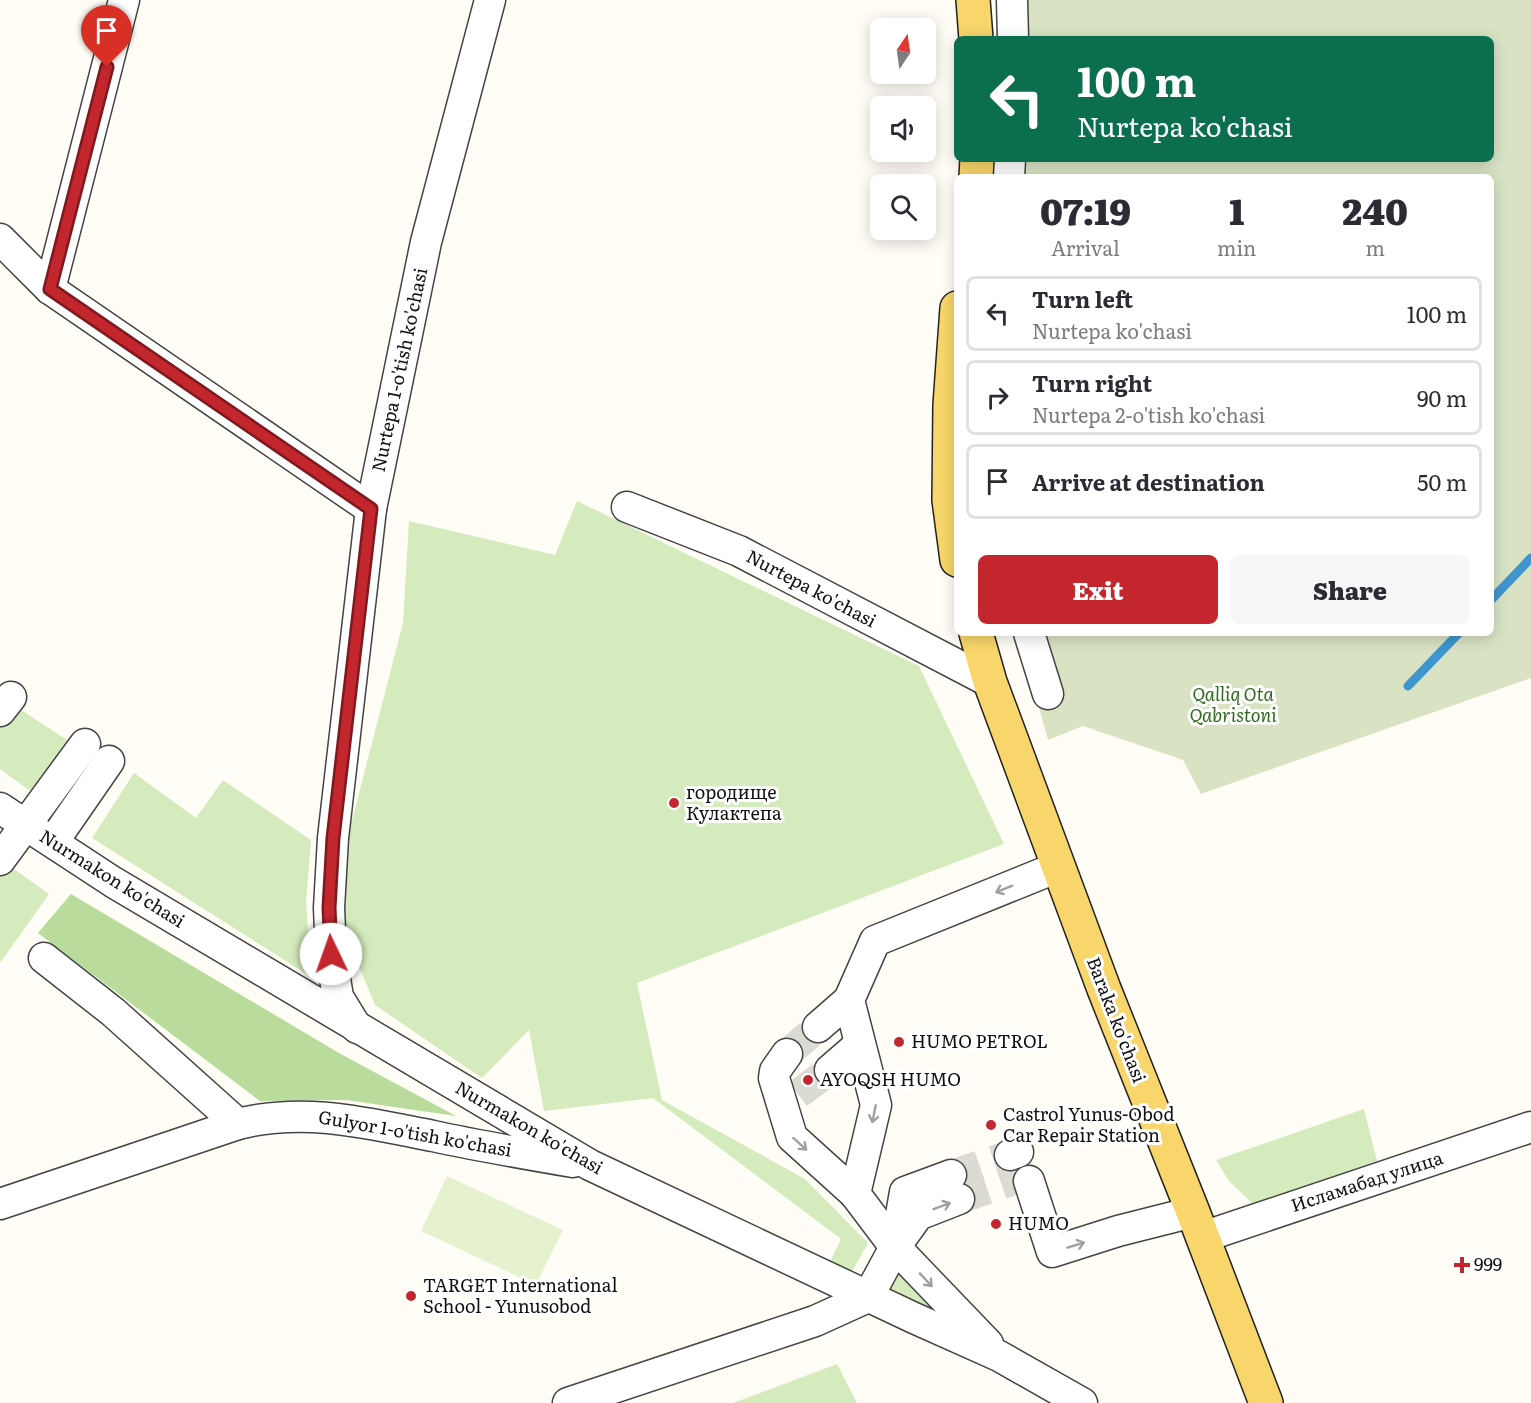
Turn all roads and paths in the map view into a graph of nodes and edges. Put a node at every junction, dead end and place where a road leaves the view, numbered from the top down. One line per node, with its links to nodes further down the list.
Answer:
1 (124, 0): 8 (street)
2 (490, 0): 11 (street, Nurtepa 1-o'tish ko'chasi)
3 (973, 0): 5 (main road)
4 (1012, 0): 6 (street)
5 (976, 36)
6 (1013, 36)
7 (0, 239): 8 (street)
8 (50, 289): 11 (street)
9 (954, 350): 12 (main road)
10 (627, 507): 15 (street, Nurtepa ko'chasi)
11 (371, 509): 25 (street, Nurtepa 1-o'tish ko'chasi)
12 (954, 538)
13 (977, 636): 15 (main road, Baraka ko'chasi)
14 (1030, 636): 16 (street)
15 (990, 682): 21 (main road, Baraka ko'chasi)
16 (1048, 694)
17 (0, 808): 18 (street, Nurmakon ko'chasi)
18 (26, 825): 19 (street, Nurmakon ko'chasi); 19 (street); 20 (street)
19 (53, 842): 25 (street, Nurmakon ko'chasi)
20 (0, 860)
21 (1058, 867): 23 (street, one-way to 23); 36 (main road, Baraka ko'chasi)
22 (44, 958): 29 (street)
23 (849, 1000): 24 (street); 26 (street)
24 (818, 1027)
25 (357, 1028): 31 (street, Nurmakon ko'chasi)
26 (860, 1044): 28 (street); 34 (street, one-way to 34)
27 (787, 1054): 34 (street, one-way to 34)
28 (830, 1070)
29 (238, 1124): 31 (street, Gulyor 1-o'tish ko'chasi); 35 (street, Gulyor 1-o'tish ko'chasi)
30 (1531, 1127): 36 (street, Исламабад улица)
31 (590, 1165): 38 (street, Nurmakon ko'chasi)
32 (1020, 1169): 36 (street, Исламабад улица, one-way to 36)
33 (955, 1187): 37 (street, one-way to 33)
34 (855, 1194): 37 (street)
35 (0, 1204)
36 (1198, 1224): 43 (main road, Baraka ko'chasi)
37 (895, 1247): 38 (street); 39 (street, one-way to 39)
38 (868, 1297): 39 (street, Nurmakon ko'chasi); 41 (street)
39 (999, 1356): 40 (street, Nurmakon ko'chasi)
40 (1055, 1395): 42 (street, Nurmakon ko'chasi)
41 (568, 1403)
42 (1082, 1403)
43 (1266, 1403)

